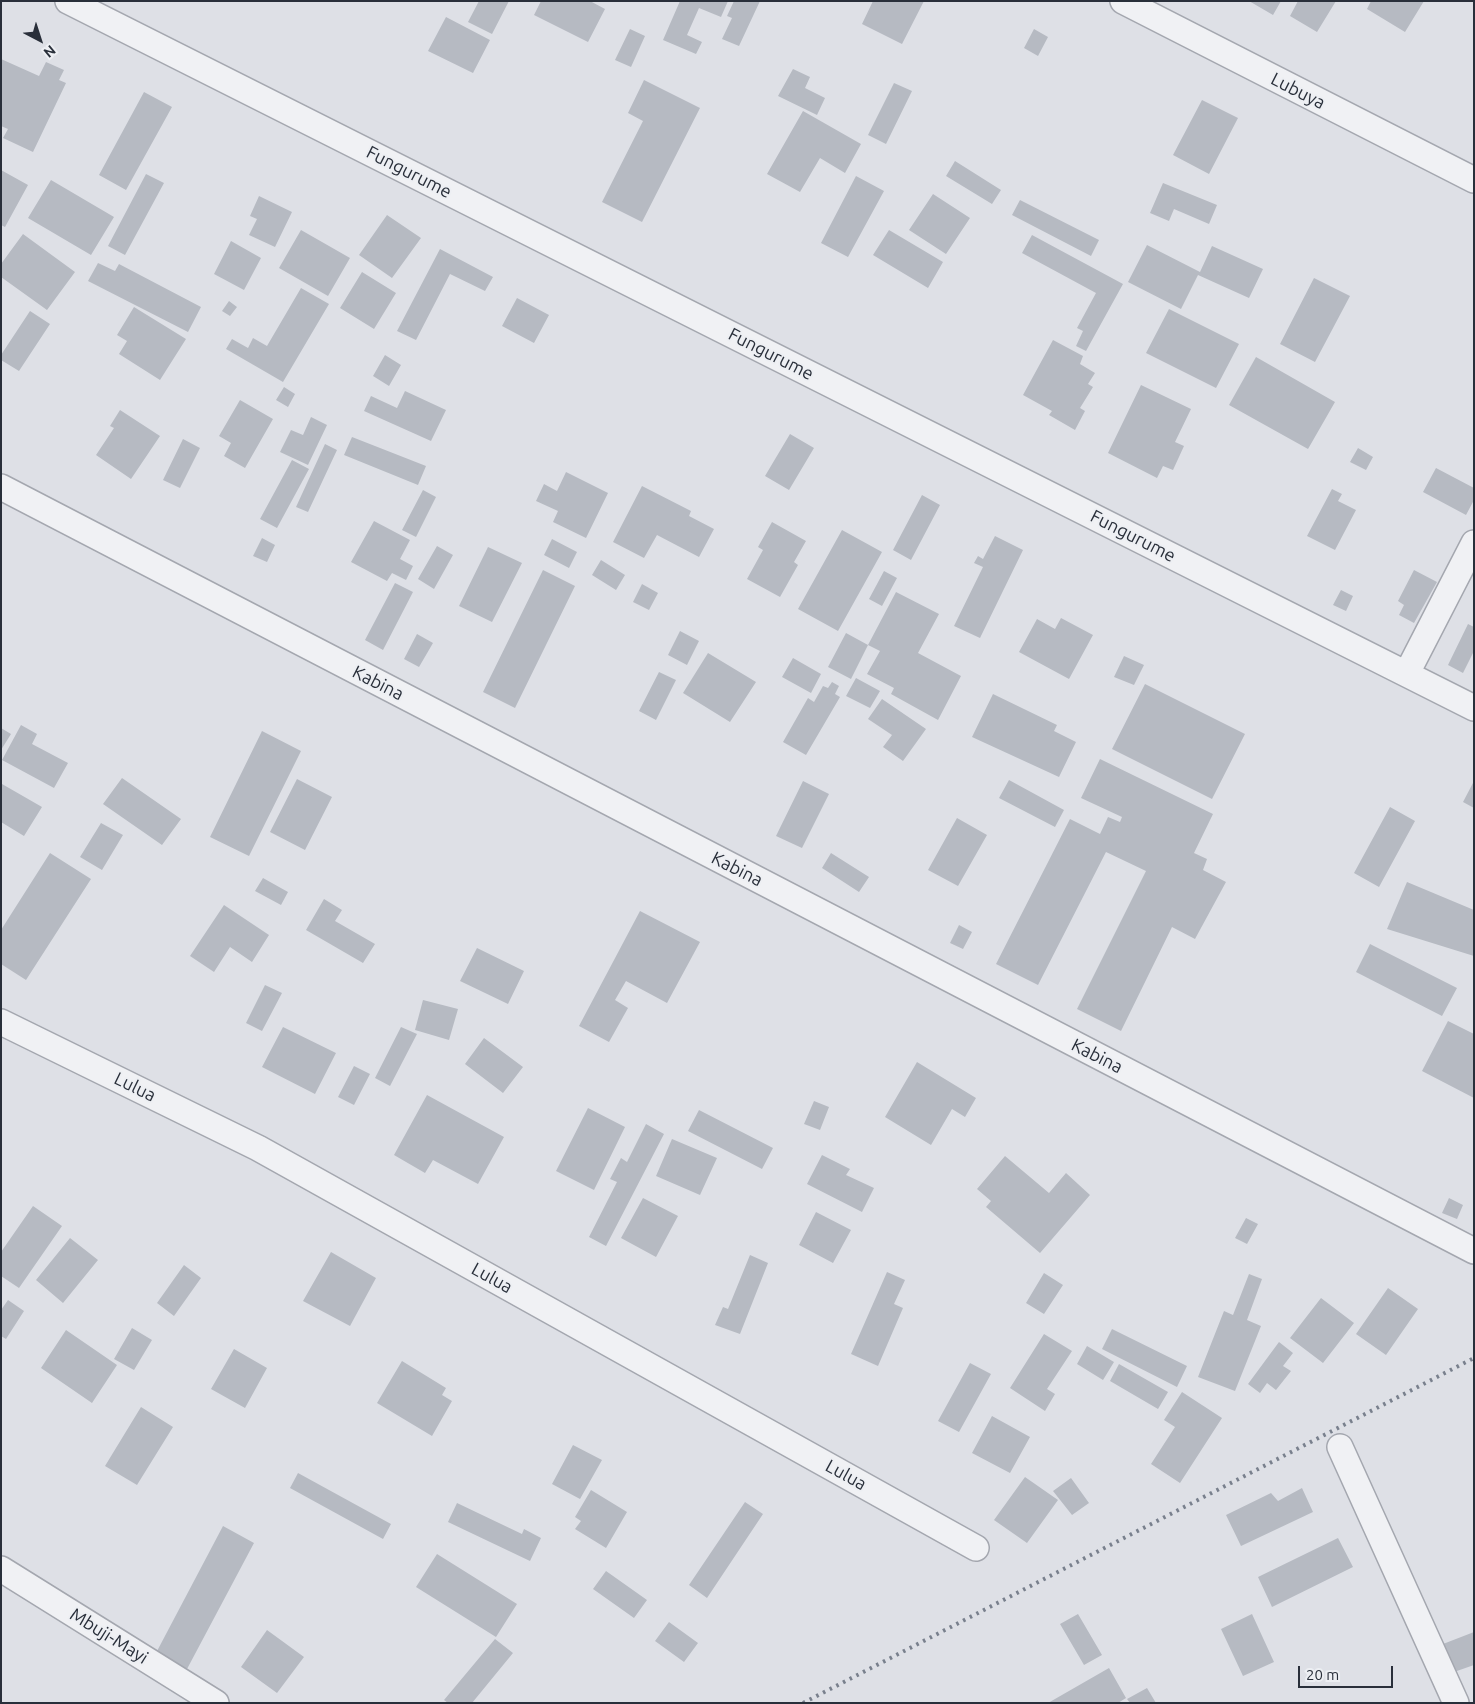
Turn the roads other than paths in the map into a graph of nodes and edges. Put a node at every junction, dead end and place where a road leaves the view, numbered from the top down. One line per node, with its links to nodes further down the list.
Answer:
1 (68, 1): 6 (street, Fungurume)
2 (1123, 1): 3 (street, Lubuya)
3 (1474, 180)
4 (1, 488): 9 (street, Kabina)
5 (1474, 543): 6 (street)
6 (1407, 673): 7 (street, Fungurume)
7 (1474, 708)
8 (1, 1022): 11 (street, Lulua)
9 (1474, 1251)
10 (1340, 1447): 14 (street)
11 (976, 1548)
12 (1, 1569): 13 (street, Mbuji-Mayi)
13 (216, 1703)
14 (1456, 1703)

